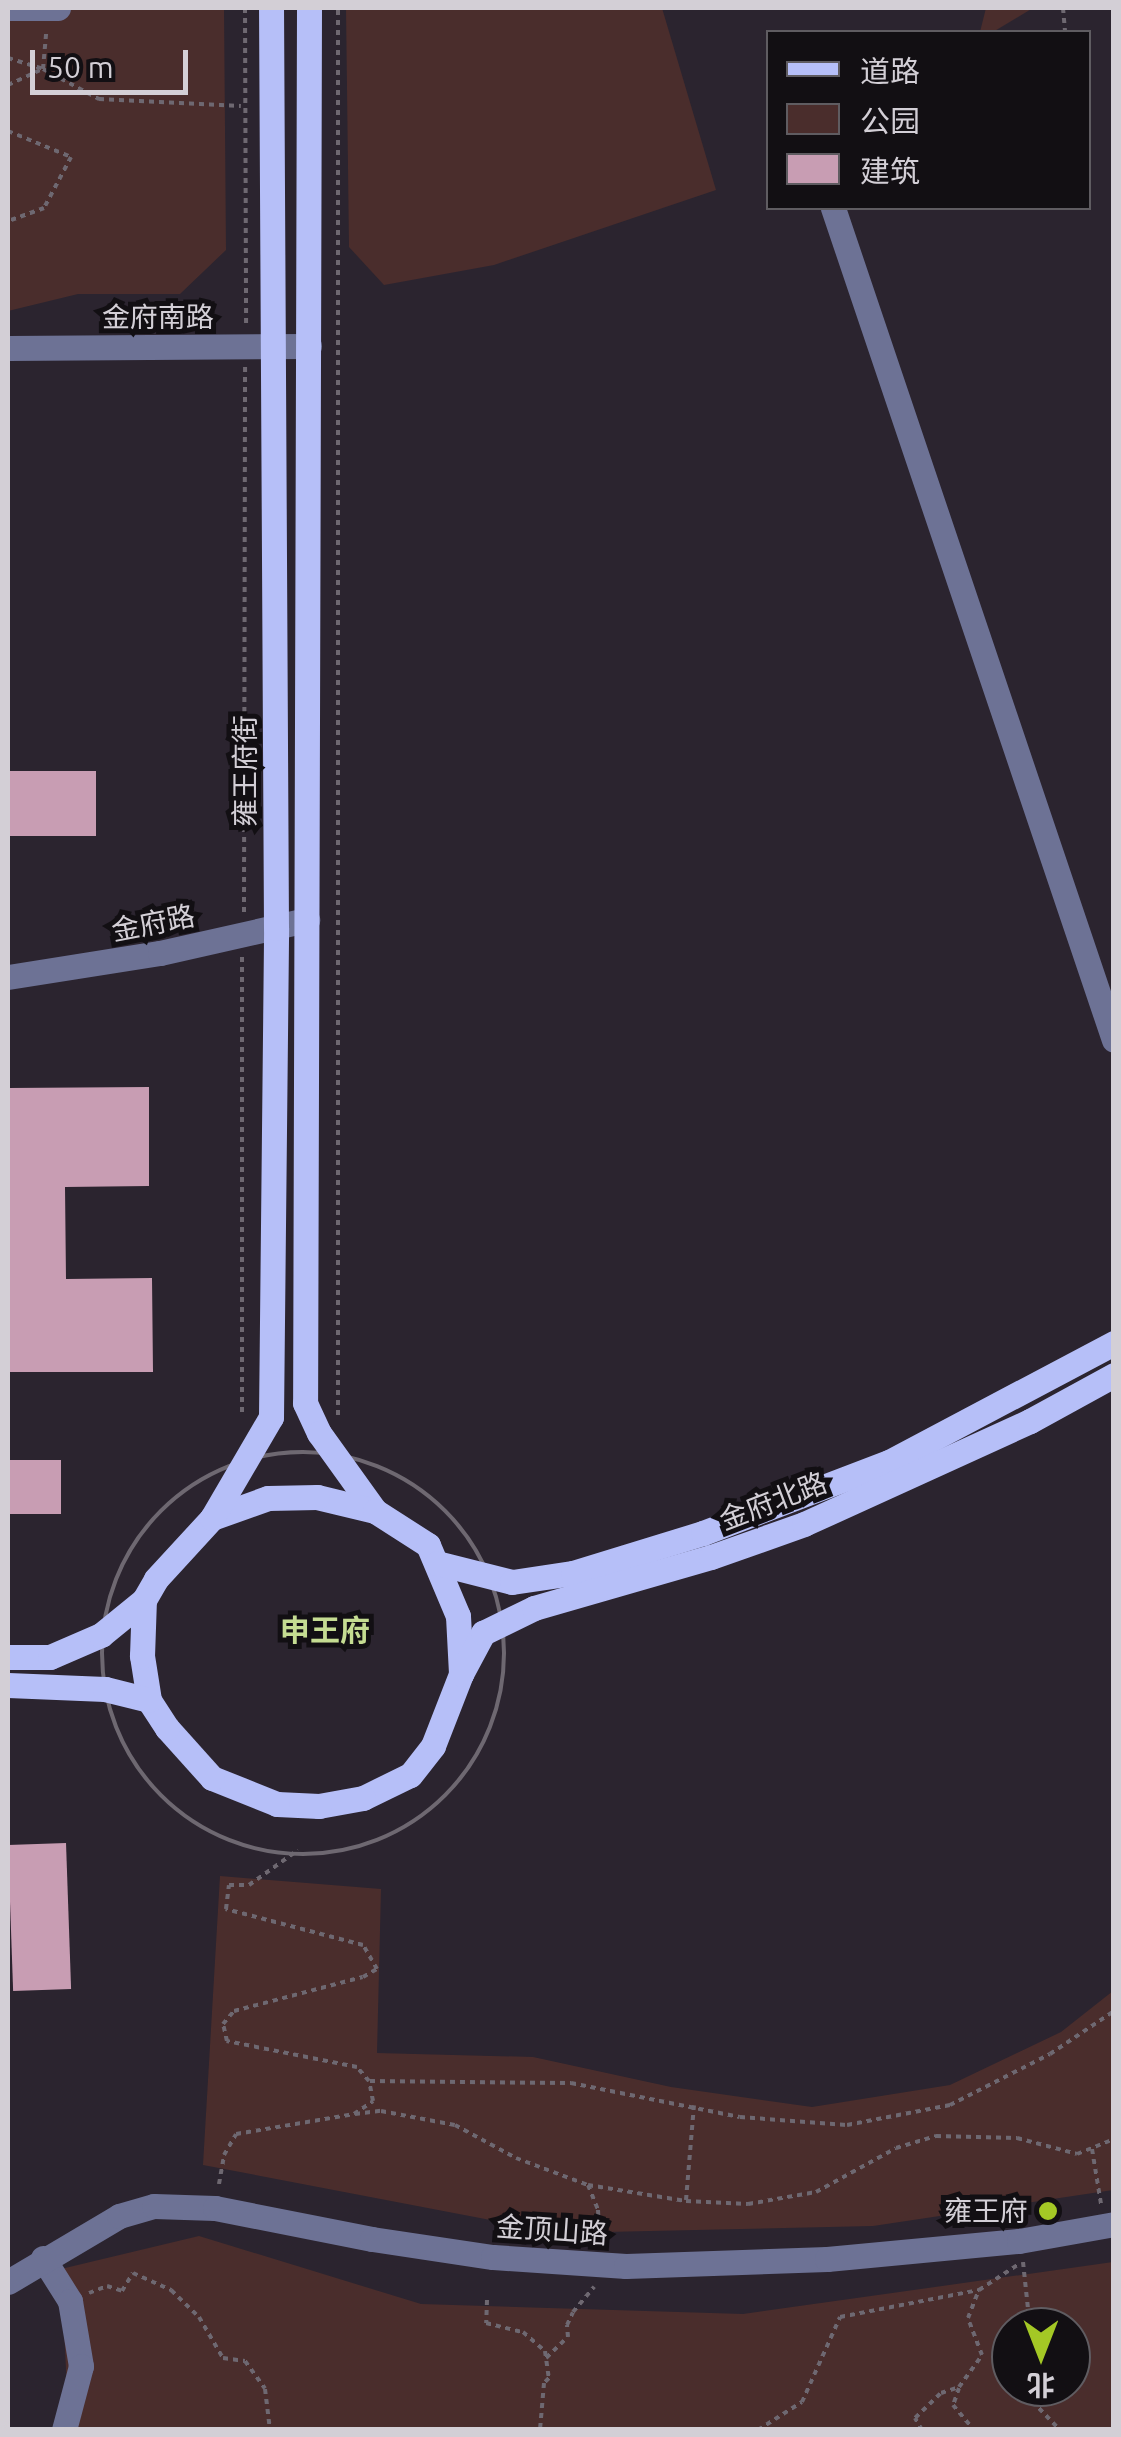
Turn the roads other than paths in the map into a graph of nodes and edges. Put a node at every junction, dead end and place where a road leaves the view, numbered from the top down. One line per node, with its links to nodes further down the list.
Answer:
1 (8, 8): 2 (street)
2 (48, 8): 3 (street)
3 (58, 8)
4 (271, 8): 7 (main road, 雍王府街)
5 (309, 8): 8 (main road)
6 (834, 210): 13 (street)
7 (260, 346): 8 (street, 金府南路); 9 (street, 金府南路); 11 (main road, 雍王府街)
8 (309, 346): 10 (main road)
9 (8, 348)
10 (308, 920): 11 (street, 金府路); 16 (main road)
11 (276, 928): 12 (street, 金府路); 17 (main road, 雍王府街)
12 (8, 977)
13 (1114, 1040)
14 (1114, 1342): 18 (main road, 金府北路)
15 (1114, 1375): 21 (main road, 金府北路)
16 (375, 1511): 17 (main road); 18 (main road)
17 (212, 1518): 19 (main road)
18 (437, 1564): 21 (main road)
19 (144, 1600): 20 (main road); 23 (main road)
20 (8, 1657)
21 (461, 1674): 23 (main road)
22 (8, 1685): 23 (main road)
23 (149, 1700)
24 (1109, 2225): 25 (street, 金顶山路)
25 (44, 2258): 26 (street, 金顶山路); 27 (street)
26 (8, 2282)
27 (64, 2430)

